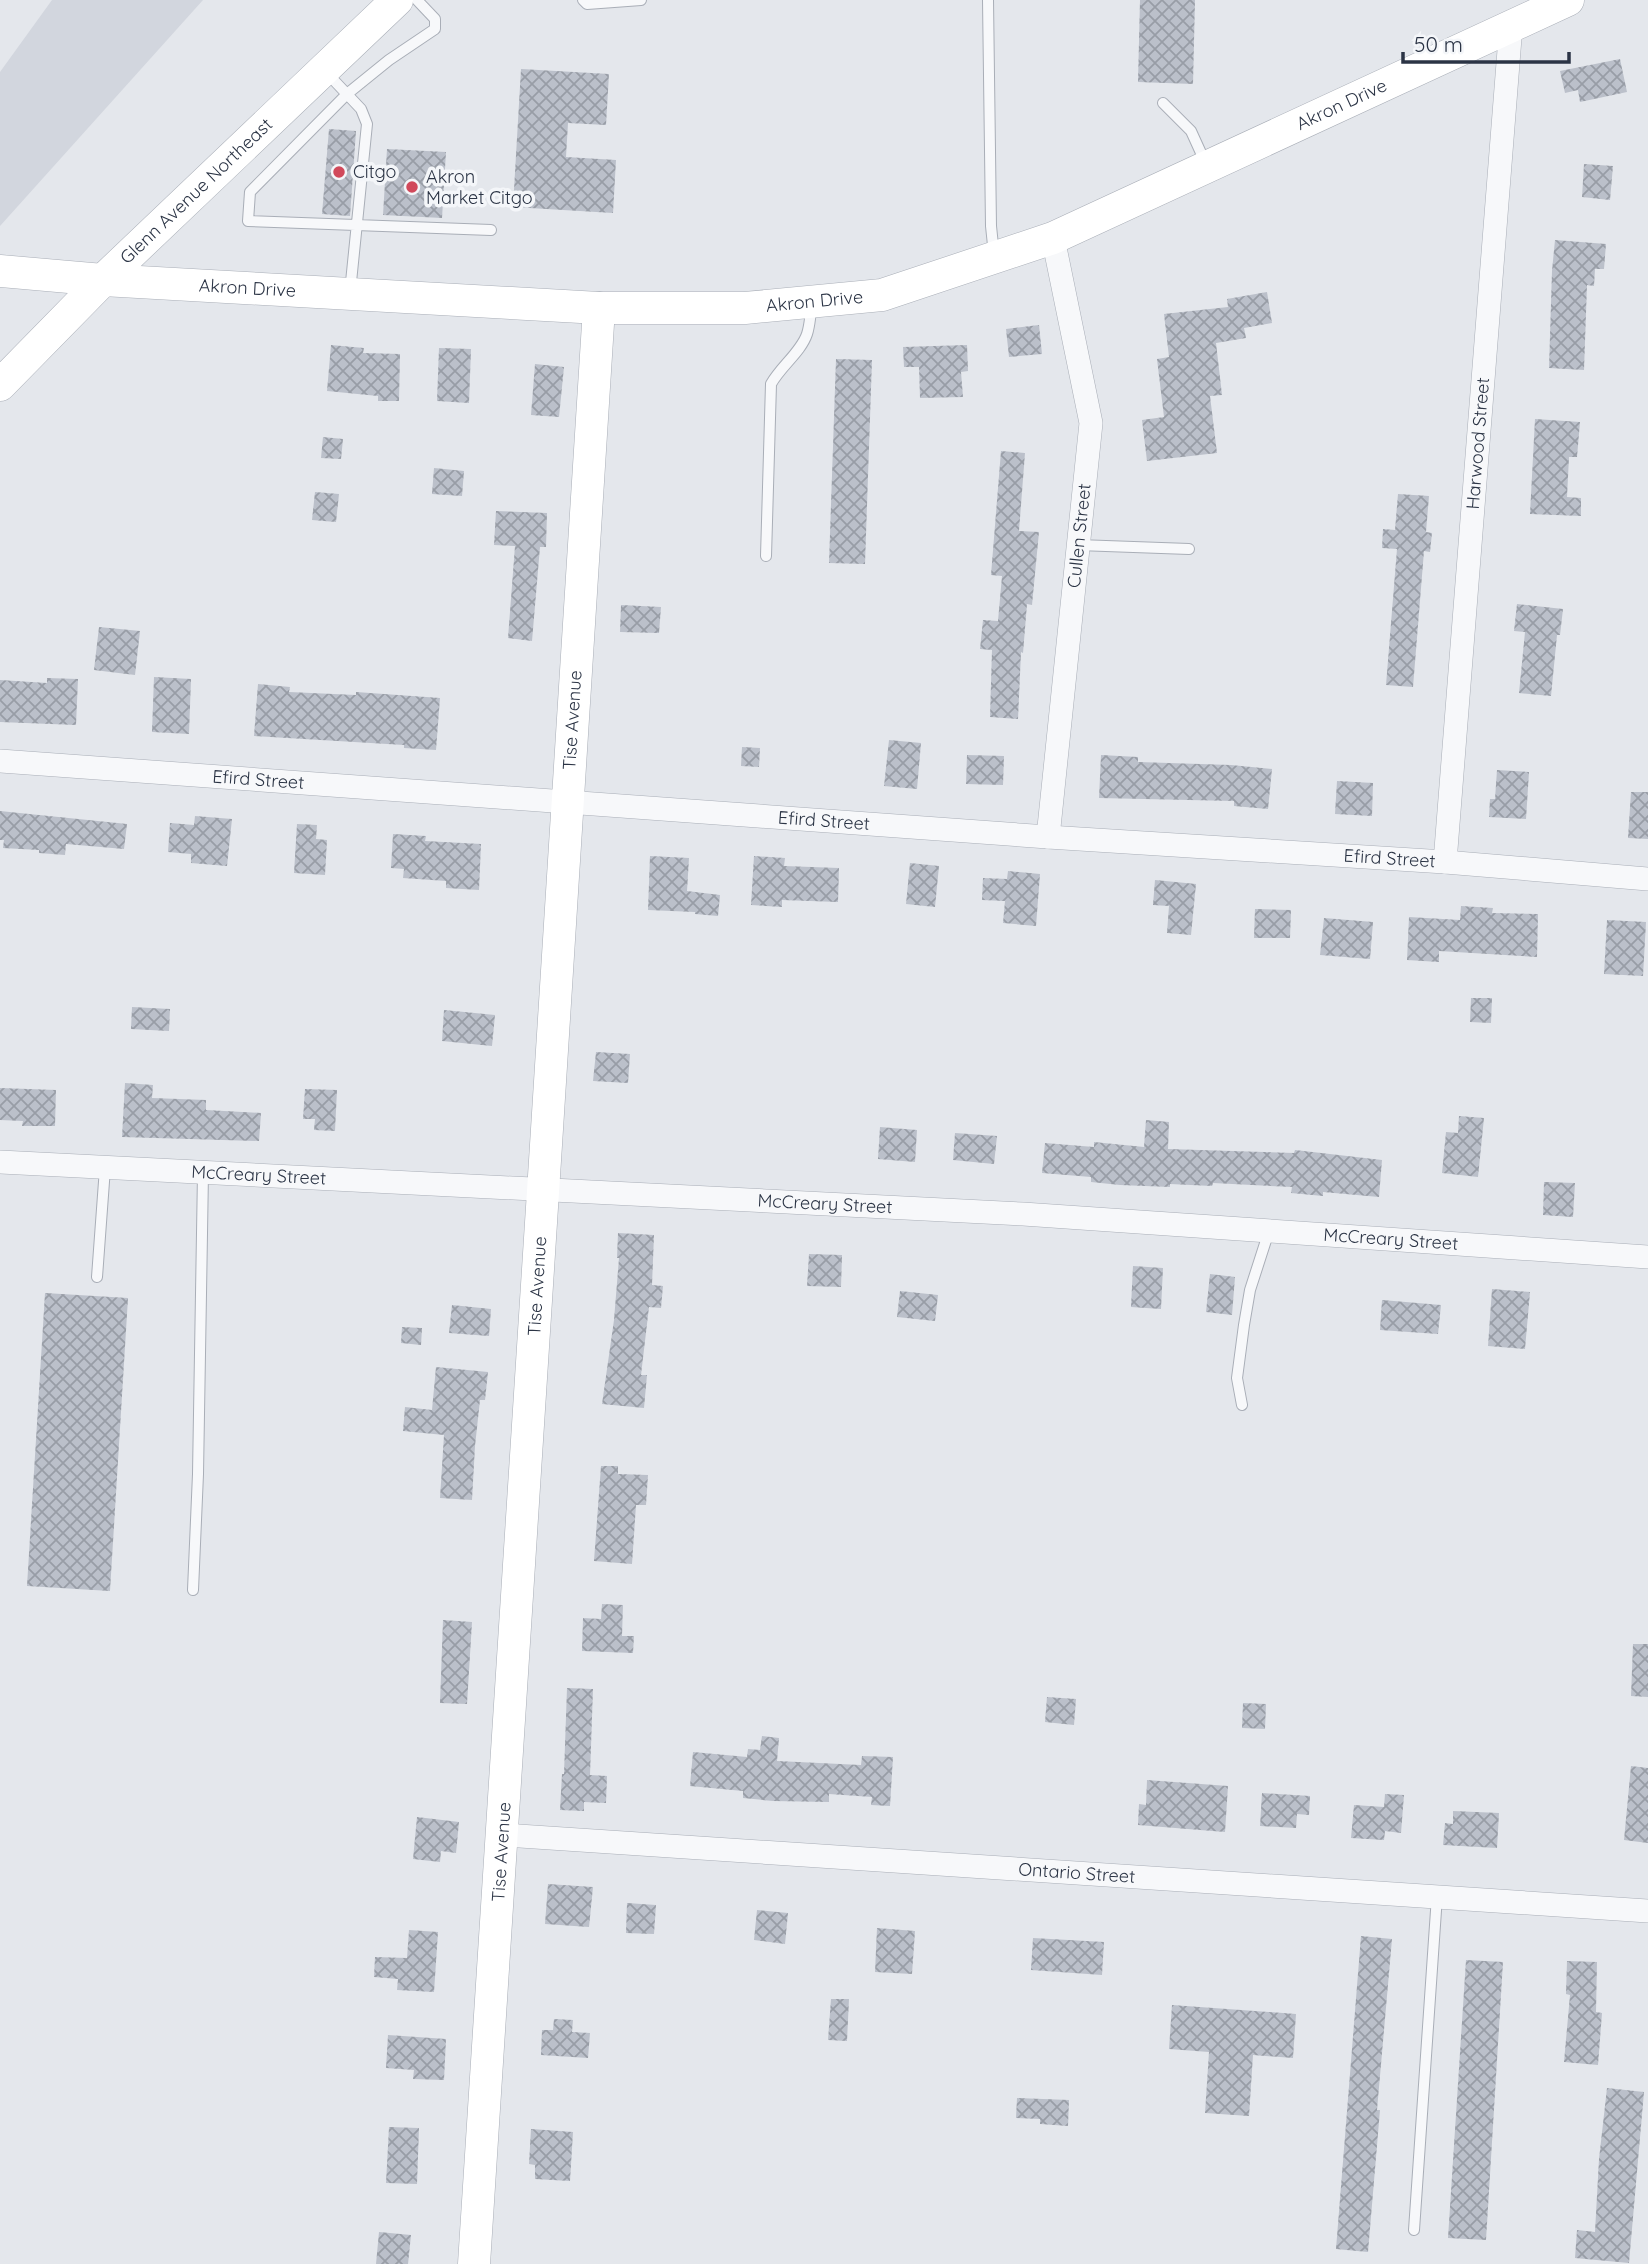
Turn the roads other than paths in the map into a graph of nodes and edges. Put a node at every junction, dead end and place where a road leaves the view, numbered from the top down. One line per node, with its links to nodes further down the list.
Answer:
1 (397, 0): 8 (street, Glenn Avenue Northeast)
2 (416, 0): 9 (lane)
3 (583, 0): 4 (lane)
4 (641, 0)
5 (988, 0): 15 (lane)
6 (1568, 0): 7 (street, Akron Drive)
7 (1511, 25): 11 (street, Akron Drive); 28 (street, Harwood Street)
8 (324, 69): 9 (lane); 17 (street, Glenn Avenue Northeast)
9 (347, 94): 12 (lane); 12 (lane)
10 (1163, 103): 11 (lane)
11 (1207, 166): 14 (street, Akron Drive)
12 (357, 225): 13 (lane); 18 (lane)
13 (491, 230)
14 (1054, 238): 15 (street, Akron Drive); 22 (street, Cullen Street)
15 (995, 257): 19 (street, Akron Drive)
16 (2, 271): 17 (street, Akron Drive)
17 (103, 280): 18 (street, Akron Drive); 21 (street, Glenn Avenue Northeast)
18 (350, 293): 20 (street, Akron Drive)
19 (813, 303): 20 (street, Akron Drive); 24 (lane)
20 (599, 308): 26 (street, Tise Avenue)
21 (0, 385)
22 (1078, 545): 23 (lane); 27 (street, Cullen Street)
23 (1189, 549)
24 (766, 556)
25 (0, 761): 26 (street, Efird Street)
26 (566, 803): 27 (street, Efird Street); 33 (street, Tise Avenue)
27 (1048, 837): 28 (street, Efird Street)
28 (1445, 862): 29 (street, Efird Street)
29 (1648, 879)
30 (0, 1162): 31 (street, McCreary Street)
31 (105, 1168): 32 (street, McCreary Street); 36 (lane)
32 (203, 1172): 33 (street, McCreary Street); 38 (lane)
33 (542, 1190): 34 (street, McCreary Street); 39 (street, Tise Avenue)
34 (1269, 1231): 35 (street, McCreary Street); 37 (lane)
35 (1648, 1257)
36 (97, 1277)
37 (1242, 1405)
38 (193, 1590)
39 (504, 1835): 40 (street, Ontario Street); 43 (street, Tise Avenue)
40 (1437, 1896): 41 (street, Ontario Street); 42 (lane)
41 (1648, 1911)
42 (1415, 2230)
43 (474, 2264)

